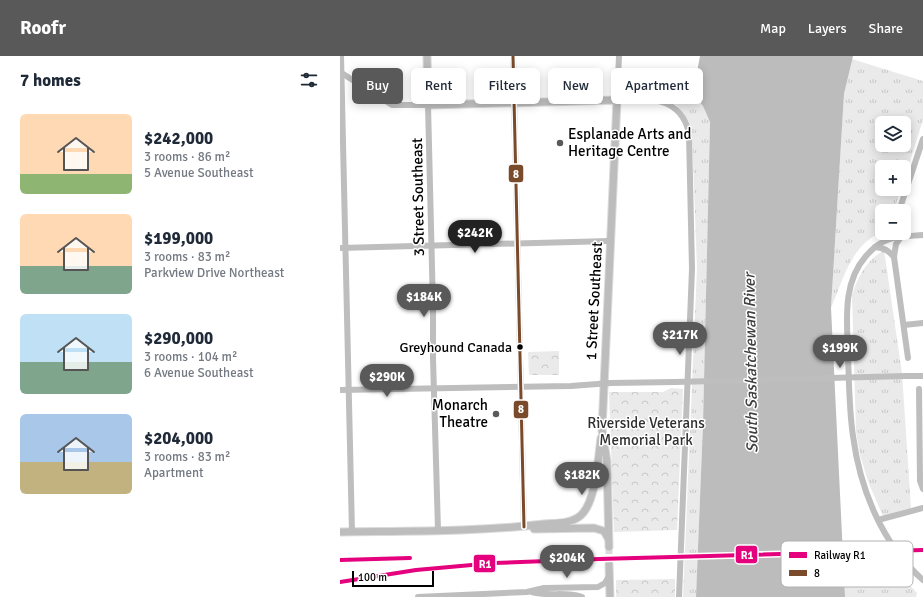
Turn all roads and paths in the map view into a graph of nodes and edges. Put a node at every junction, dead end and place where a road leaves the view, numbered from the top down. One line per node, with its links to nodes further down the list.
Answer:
1 (341, 56): 7 (street)
2 (427, 56): 14 (main road, 3 Street Southeast)
3 (513, 56): 5 (street)
4 (619, 56): 6 (street, 1 Street Southeast)
5 (513, 68)
6 (618, 68)
7 (341, 73): 14 (street); 15 (street)
8 (611, 100): 9 (main road)
9 (540, 101)
10 (474, 103): 14 (main road)
11 (514, 104): 23 (street)
12 (617, 104): 22 (main road, 1 Street Southeast)
13 (668, 104): 58 (street)
14 (428, 105): 24 (street, 3 Street Southeast)
15 (342, 136): 26 (street)
16 (923, 139): 17 (street)
17 (901, 204)
18 (923, 235): 19 (street)
19 (911, 236)
20 (884, 240): 25 (street)
21 (899, 240): 27 (street)
22 (610, 241): 23 (street); 32 (main road, 1 Street Southeast)
23 (518, 244): 24 (street); 33 (street)
24 (432, 246): 26 (street); 34 (street, 3 Street Southeast)
25 (875, 247): 27 (street); 41 (street)
26 (343, 248): 37 (street)
27 (894, 257): 29 (street)
28 (923, 323): 29 (street)
29 (904, 325): 30 (street)
30 (908, 358)
31 (923, 376): 32 (street, bridge)
32 (603, 384): 33 (street); 38 (main road, 1 Street Southeast)
33 (520, 386): 34 (street); 42 (street)
34 (434, 388): 37 (street); 43 (street, 3 Street Southeast)
35 (919, 389): 39 (street)
36 (340, 390): 37 (street)
37 (350, 390): 45 (street)
38 (602, 430): 42 (main road); 46 (main road, 1 Street Southeast)
39 (923, 489)
40 (923, 508): 41 (street)
41 (878, 520): 47 (street)
42 (524, 527): 43 (main road); 46 (main road)
43 (438, 530): 45 (main road)
44 (340, 532): 45 (main road)
45 (352, 532)
46 (608, 538): 48 (main road, 1 Street Southeast)
47 (890, 541)
48 (609, 548)
49 (609, 564): 51 (main road)
50 (913, 571): 52 (street)
51 (609, 574): 53 (street); 57 (main road)
52 (923, 580)
53 (529, 594): 54 (street); 56 (street)
54 (439, 596): 55 (street)
55 (418, 597)
56 (582, 597)
57 (610, 597)
58 (679, 597)

